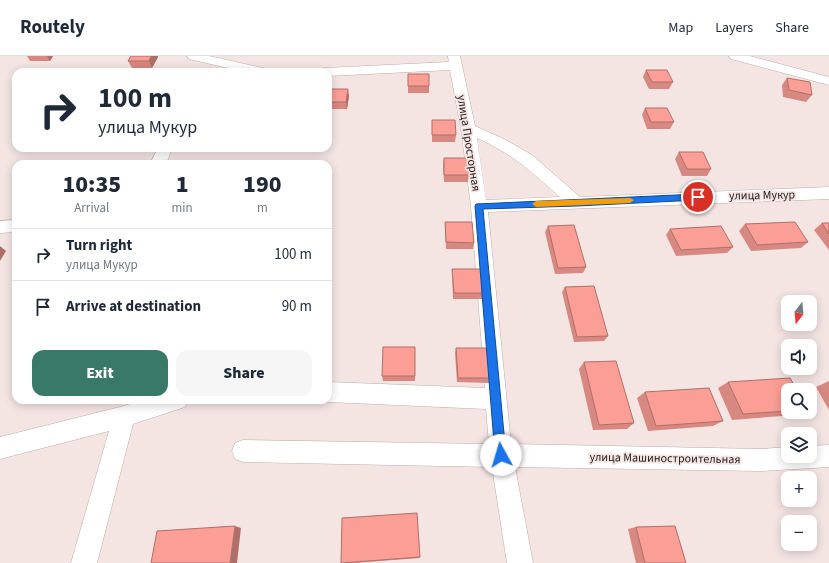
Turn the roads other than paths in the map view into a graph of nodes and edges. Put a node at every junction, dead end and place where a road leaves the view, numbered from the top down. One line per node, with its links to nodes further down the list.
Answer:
1 (193, 56): 3 (street)
2 (735, 56): 7 (street)
3 (212, 58): 5 (street)
4 (455, 61): 6 (street); 8 (street, улица Просторная)
5 (248, 68)
6 (332, 71)
7 (829, 81)
8 (468, 129): 10 (street); 11 (street, улица Просторная)
9 (829, 193): 10 (street, улица Мукур)
10 (577, 203): 11 (street, улица Мукур)
11 (479, 206): 15 (street, улица Просторная)
12 (12, 226): 13 (street)
13 (0, 227)
14 (332, 392): 15 (street)
15 (495, 399): 20 (street, улица Просторная)
16 (161, 404): 17 (street)
17 (124, 417): 18 (street); 22 (street)
18 (0, 448)
19 (243, 451): 20 (street, улица Машиностроительная)
20 (501, 455): 21 (street, улица Машиностроительная); 23 (street, улица Просторная)
21 (829, 456)
22 (84, 563)
23 (520, 563)

